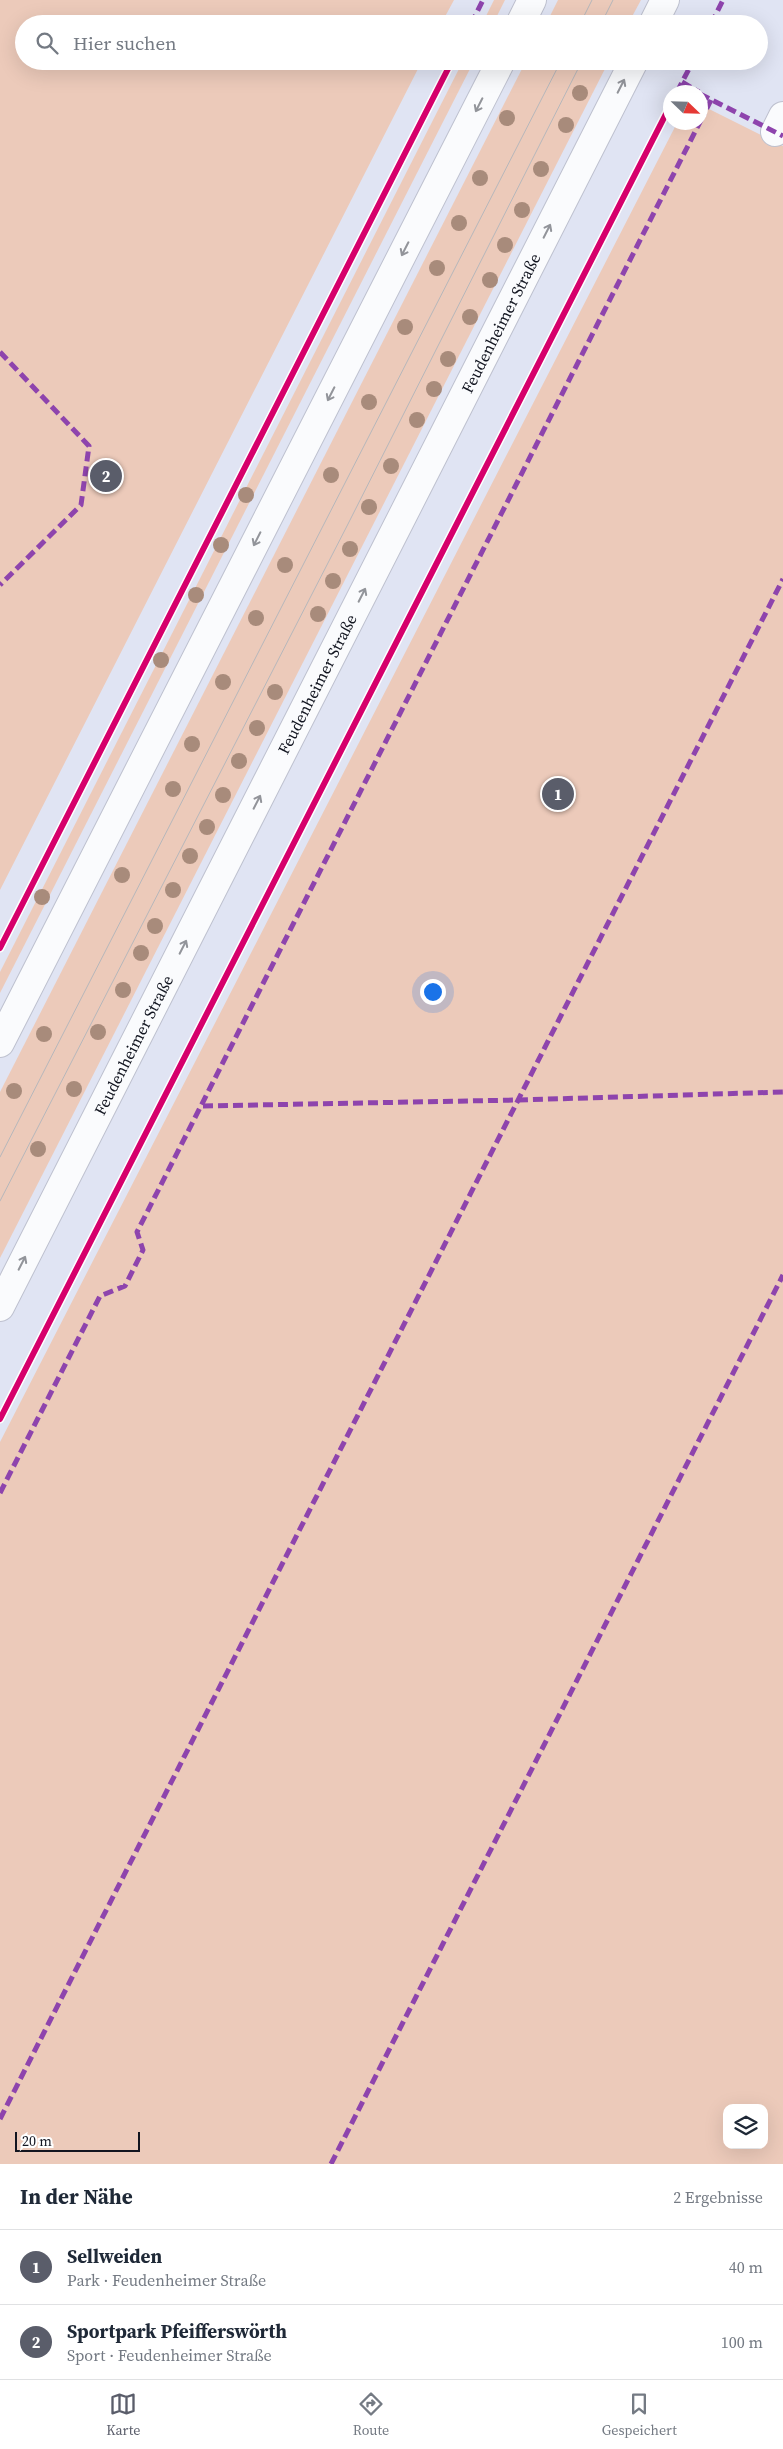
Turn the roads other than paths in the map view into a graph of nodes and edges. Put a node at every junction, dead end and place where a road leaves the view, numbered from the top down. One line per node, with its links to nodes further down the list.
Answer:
1 (532, 0): 3 (main road)
2 (665, 0): 4 (main road)
3 (524, 15)
4 (658, 15)
5 (496, 70): 7 (main road, one-way to 7)
6 (629, 70): 8 (main road, Feudenheimer Straße, one-way to 6)
7 (0, 1043)
8 (0, 1307)

